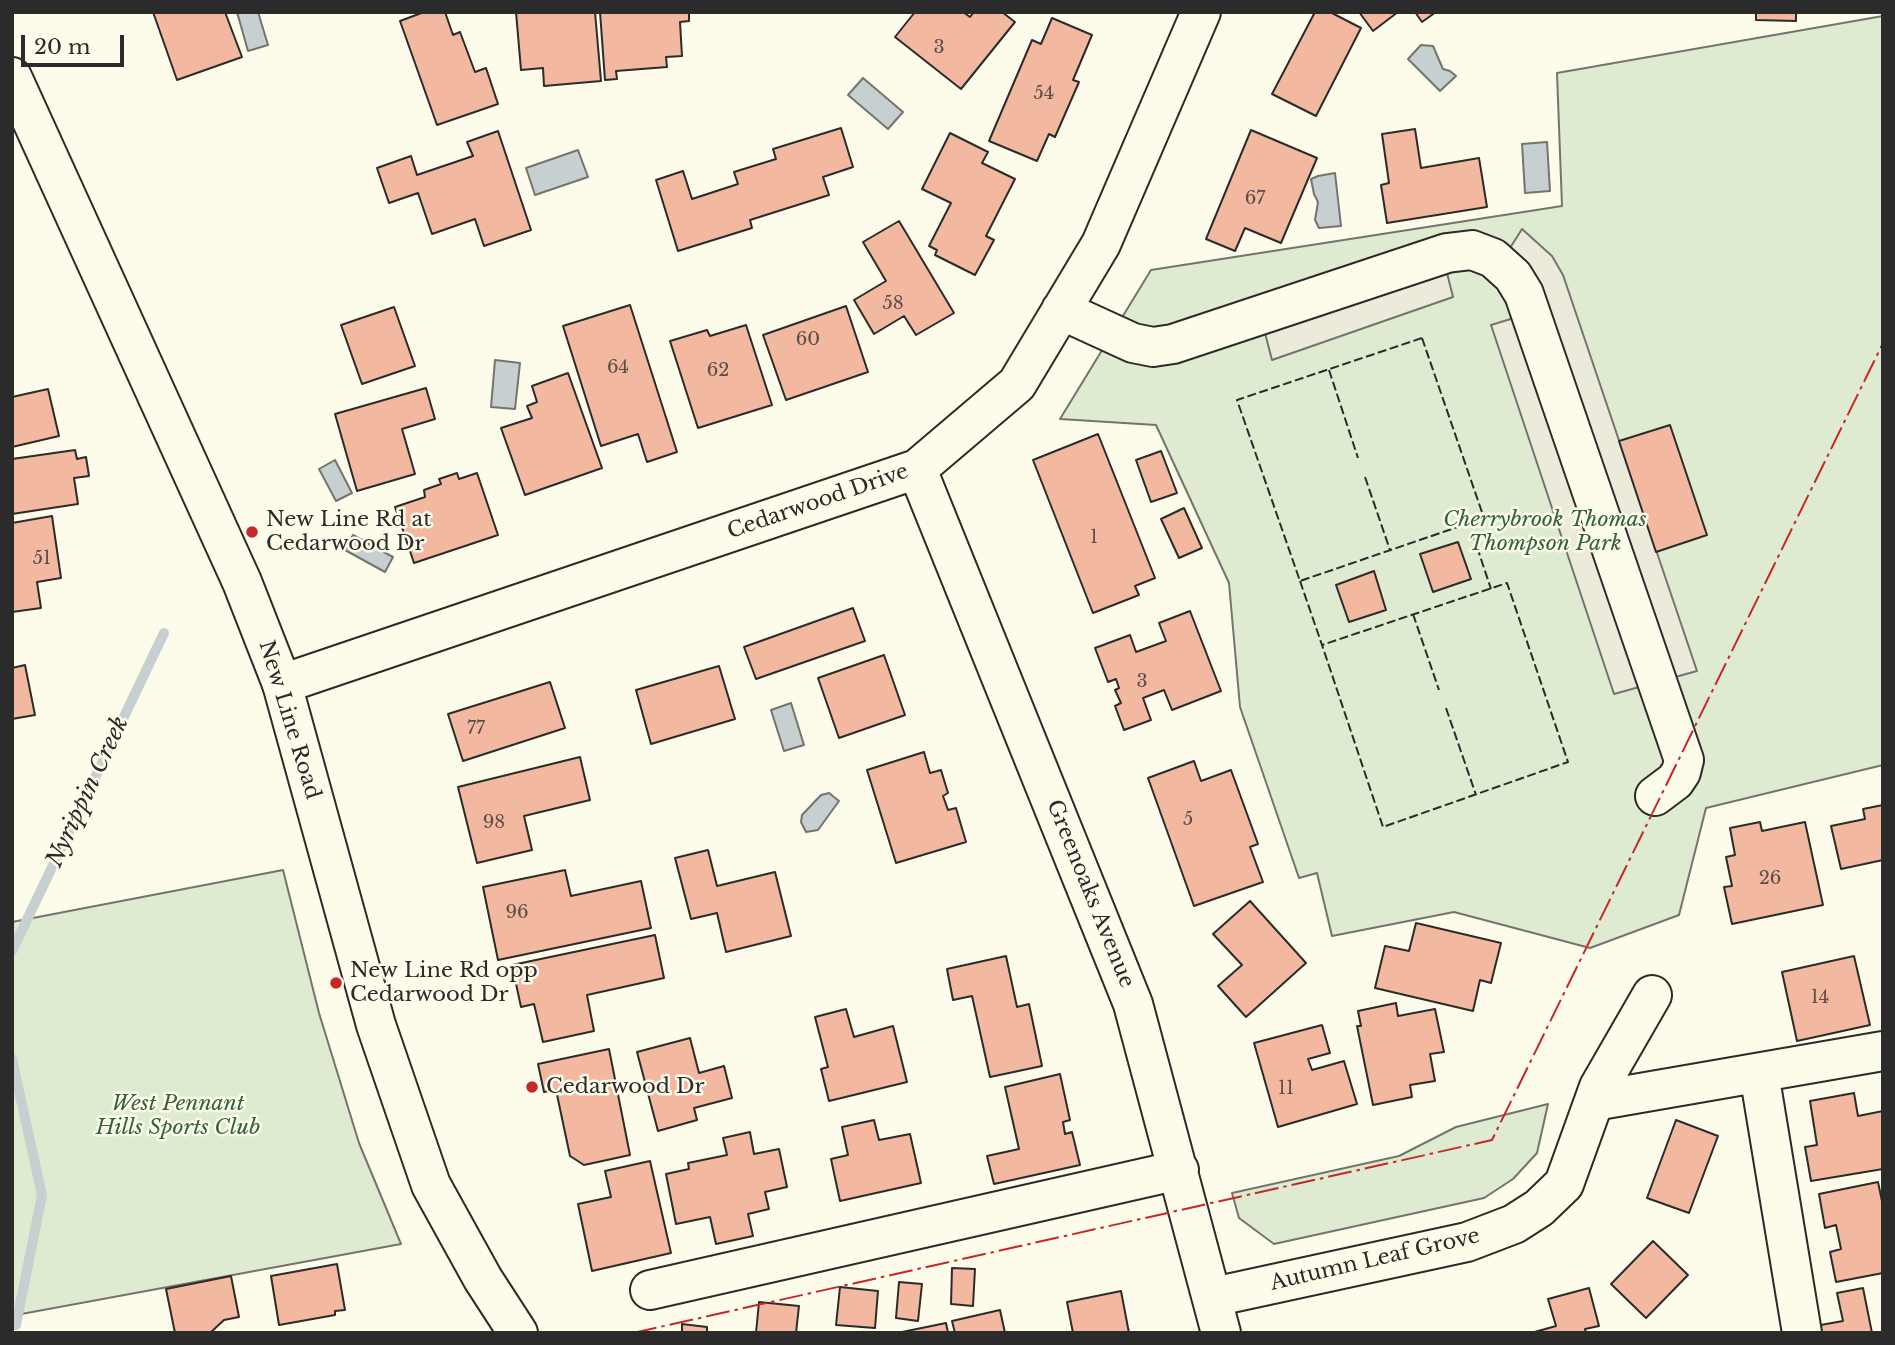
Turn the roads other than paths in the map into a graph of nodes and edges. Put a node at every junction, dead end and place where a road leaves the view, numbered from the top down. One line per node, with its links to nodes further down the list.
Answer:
1 (1201, 12): 3 (street, Cedarwood Drive)
2 (12, 78): 5 (street, New Line Road)
3 (1061, 310): 4 (street, Cedarwood Drive); 6 (street)
4 (917, 469): 5 (street, Cedarwood Drive); 11 (street, Greenoaks Avenue)
5 (282, 684): 14 (street, New Line Road)
6 (1655, 796)
7 (1653, 995): 10 (street, Autumn Leaf Grove)
8 (1883, 1051): 9 (street)
9 (1759, 1073): 10 (street); 15 (street)
10 (1594, 1101): 13 (street, Autumn Leaf Grove)
11 (1178, 1170): 12 (street); 13 (street, Greenoaks Avenue)
12 (650, 1290)
13 (1217, 1315)
14 (517, 1333)
15 (1802, 1333)

